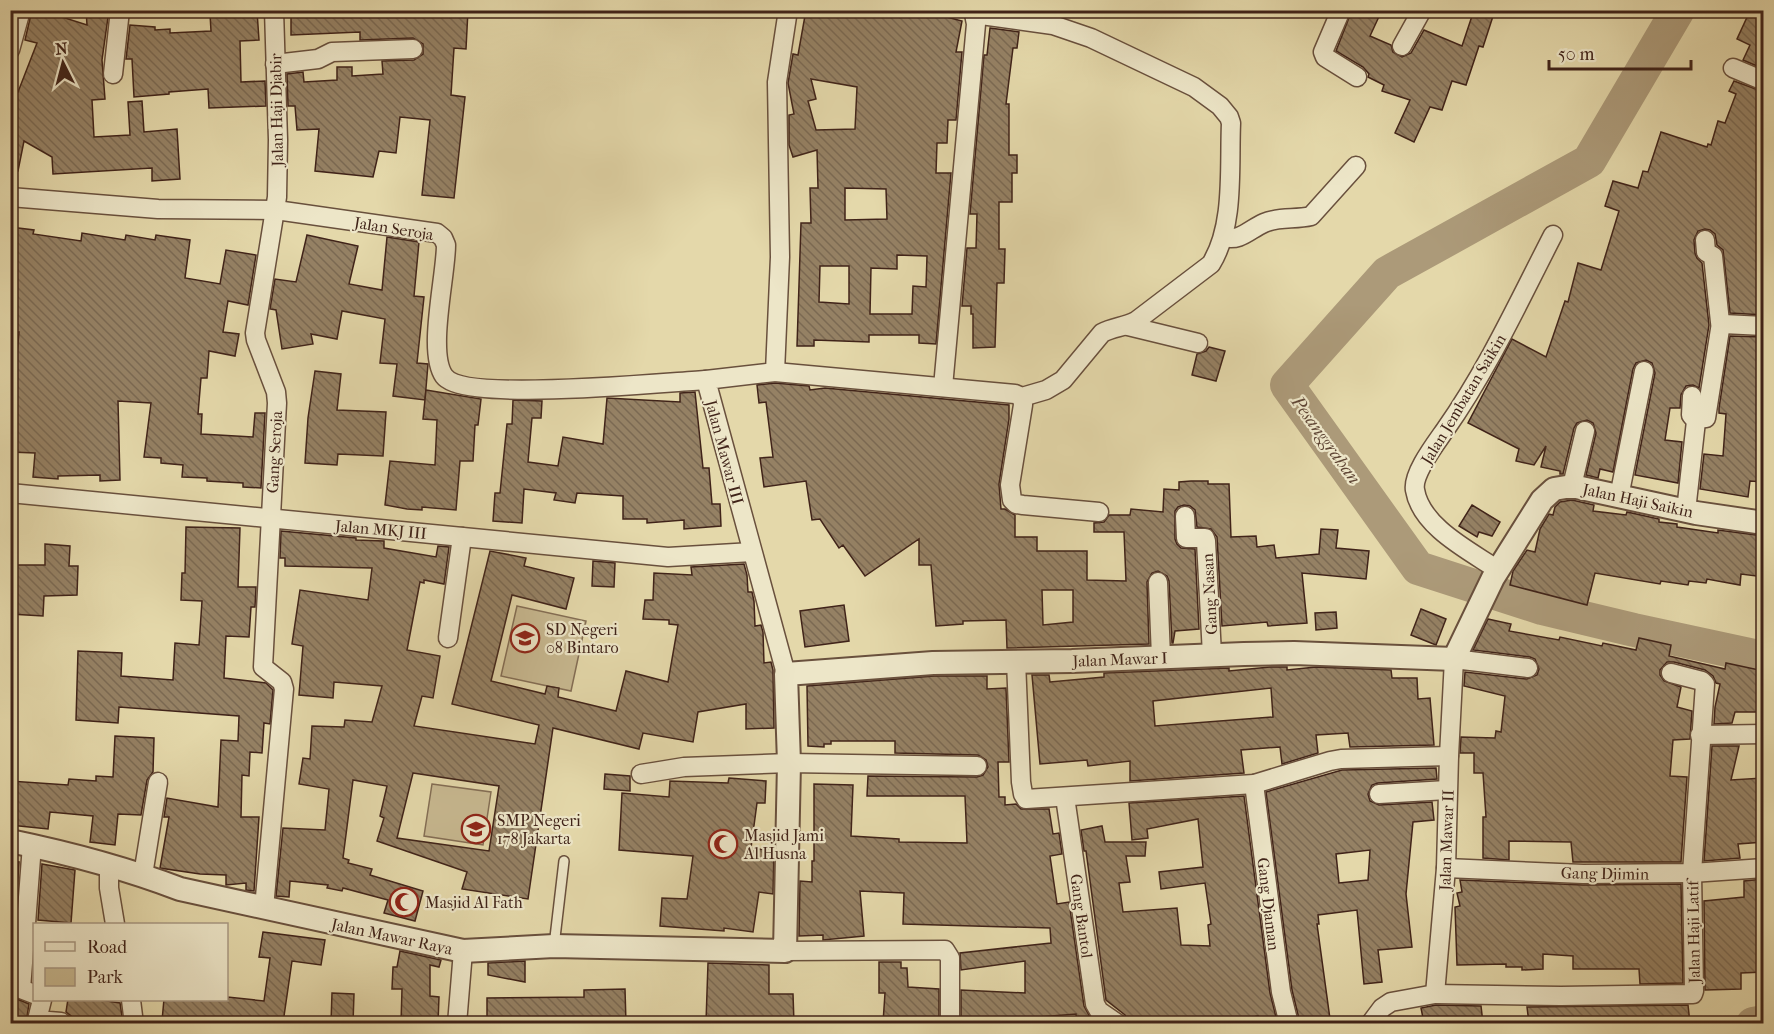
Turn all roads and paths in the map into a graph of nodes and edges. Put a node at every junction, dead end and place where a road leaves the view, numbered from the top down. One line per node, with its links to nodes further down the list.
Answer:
1 (21, 10): 10 (street)
2 (120, 10): 13 (street)
3 (273, 10): 11 (street, Jalan Haji Djabir)
4 (788, 10): 27 (street)
5 (1341, 10): 14 (street)
6 (1422, 10): 8 (street)
7 (973, 12): 20 (street); 29 (street)
8 (1402, 45)
9 (414, 49): 11 (street)
10 (10, 50)
11 (275, 64): 18 (street, Jalan Haji Djabir)
12 (1733, 68): 15 (street)
13 (113, 74)
14 (1357, 77)
15 (1764, 81)
16 (1356, 166): 20 (street)
17 (10, 197): 18 (street, Jalan Seroja)
18 (276, 210): 28 (street, Jalan Seroja); 40 (street, Gang Seroja)
19 (1553, 235): 44 (street, Jalan Jembatan Saikin)
20 (1224, 237): 23 (street)
21 (1705, 240): 22 (street)
22 (1722, 324): 24 (street); 32 (street)
23 (1128, 326): 25 (street); 31 (street)
24 (1764, 326)
25 (1198, 343)
26 (1644, 371): 36 (street)
27 (775, 372): 28 (street, Jalan Mawar III); 29 (street, Jalan Mawar III)
28 (706, 380): 43 (street, Jalan Mawar III)
29 (943, 387): 31 (street, Jalan Mawar III)
30 (1692, 396): 32 (street)
31 (1022, 397): 38 (street)
32 (1695, 419): 37 (street)
33 (1585, 431): 34 (street)
34 (1572, 486): 36 (street, Jalan Haji Saikin); 44 (street, Jalan Haji Saikin)
35 (10, 493): 40 (street, Jalan MKJ III)
36 (1619, 497): 37 (street, Jalan Haji Saikin)
37 (1686, 511): 41 (street, Jalan Haji Saikin)
38 (1099, 512)
39 (1185, 516): 48 (street, Gang Nasan)
40 (272, 519): 42 (street, Jalan MKJ III); 73 (street, Gang Seroja)
41 (1764, 523)
42 (462, 537): 43 (street, Jalan MKJ III); 47 (street)
43 (752, 552): 54 (street, Jalan Mawar III)
44 (1496, 574): 46 (street, Jalan Haji Saikin)
45 (1158, 582): 49 (street)
46 (1475, 615): 50 (street, Jalan Mawar II)
47 (448, 638)
48 (1212, 655): 49 (street, Jalan Mawar I); 50 (street, Jalan Mawar I)
49 (1161, 657): 51 (street, Jalan Mawar I)
50 (1454, 658): 52 (street); 57 (street, Jalan Mawar II)
51 (1016, 662): 54 (street, Jalan Mawar I); 65 (street)
52 (1528, 668)
53 (1671, 673): 56 (street, Jalan Haji Latif)
54 (786, 674): 58 (street, Jalan Mawar III)
55 (1764, 734): 56 (street)
56 (1700, 735): 71 (street, Jalan Haji Latif)
57 (1449, 756): 62 (street); 63 (street, Jalan Mawar II)
58 (789, 763): 59 (street); 60 (street); 77 (street, Jalan Mawar III)
59 (977, 766)
60 (641, 774)
61 (158, 782): 72 (street)
62 (1254, 784): 65 (street); 87 (street, Gang Djaman)
63 (1447, 790): 64 (street); 69 (street, Jalan Mawar II)
64 (1379, 794)
65 (1065, 797): 82 (street, Gang Bantol)
66 (21, 843): 68 (street, Jalan Mawar Raya); 78 (street)
67 (564, 861): 75 (lane)
68 (109, 866): 72 (street, Jalan Mawar Raya); 74 (street)
69 (1446, 868): 71 (street, Gang Djimin); 79 (street, Jalan Mawar II)
70 (1764, 868): 71 (street, Gang Djimin)
71 (1692, 873): 79 (street, Jalan Haji Latif)
72 (143, 875): 73 (street, Jalan Mawar Raya)
73 (264, 908): 76 (street, Jalan Mawar Raya)
74 (115, 923)
75 (554, 946): 76 (street, Jalan Mawar Raya); 77 (street, Jalan Mawar Raya)
76 (463, 951): 85 (street)
77 (785, 951): 86 (street)
78 (22, 991)
79 (1435, 994): 88 (street)
80 (42, 1001): 83 (street)
81 (132, 1001): 84 (street)
82 (1112, 1022)
83 (61, 1023)
84 (134, 1023)
85 (457, 1023)
86 (950, 1023)
87 (1289, 1023)
88 (1370, 1023)

